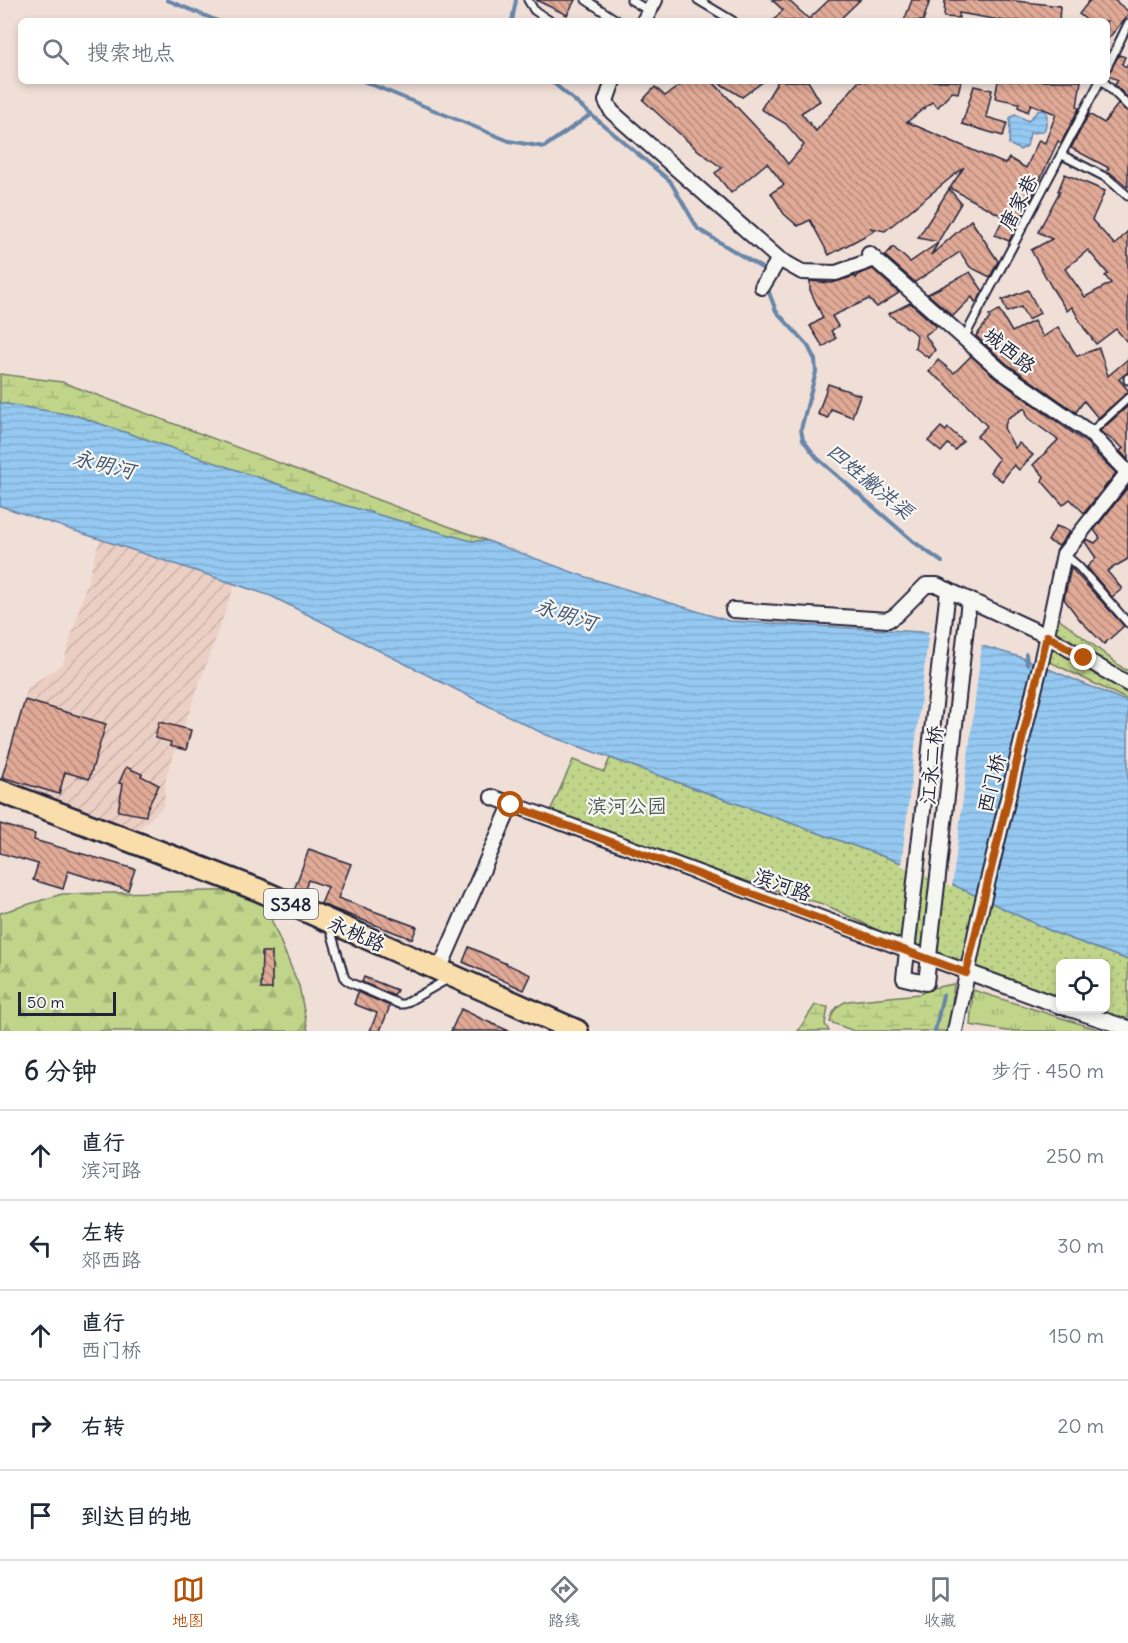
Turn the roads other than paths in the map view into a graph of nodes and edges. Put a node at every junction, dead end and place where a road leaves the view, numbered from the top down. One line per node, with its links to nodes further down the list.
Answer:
1 (528, 0): 6 (lane)
2 (586, 0): 7 (lane)
3 (631, 0): 5 (lane)
4 (698, 0): 8 (lane)
5 (649, 11)
6 (546, 18)
7 (613, 18)
8 (728, 18)
9 (1128, 24): 10 (lane)
10 (1110, 61)
11 (612, 84): 17 (street)
12 (1100, 84): 15 (lane, 唐家巷)
13 (1105, 84): 14 (lane)
14 (1128, 106)
15 (1062, 155): 16 (lane); 19 (lane, 唐家巷)
16 (1128, 196)
17 (776, 265): 18 (street); 19 (street, 城西路)
18 (762, 287)
19 (964, 338): 21 (street, 城西路)
20 (1128, 398): 21 (lane)
21 (1090, 433): 22 (street, 城西路)
22 (1128, 472): 23 (street)
23 (1064, 554): 27 (lane); 28 (street, 西门桥)
24 (948, 590): 25 (street); 26 (street); 34 (street, 江永二桥)
25 (969, 600): 28 (street); 35 (street, 江永二桥)
26 (733, 610)
27 (1128, 623)
28 (1047, 636): 29 (street); 37 (street, 西门桥)
29 (1128, 684)
30 (0, 791): 33 (main road, 永桃路 / S348)
31 (492, 797): 32 (street, 滨河路)
32 (511, 805): 34 (street, 滨河路); 36 (street)
33 (328, 920): 36 (main road, 永桃路 / S348); 36 (lane)
34 (907, 951): 35 (street, 滨河路); 35 (street, 江永二桥)
35 (929, 959): 37 (street, 滨河路)
36 (446, 973): 41 (main road, 永桃路 / S348)
37 (966, 973): 38 (street, 滨河路); 42 (street, 西门桥)
38 (1056, 1005)
39 (1082, 1013): 40 (street)
40 (1128, 1028)
41 (577, 1031)
42 (955, 1031)

